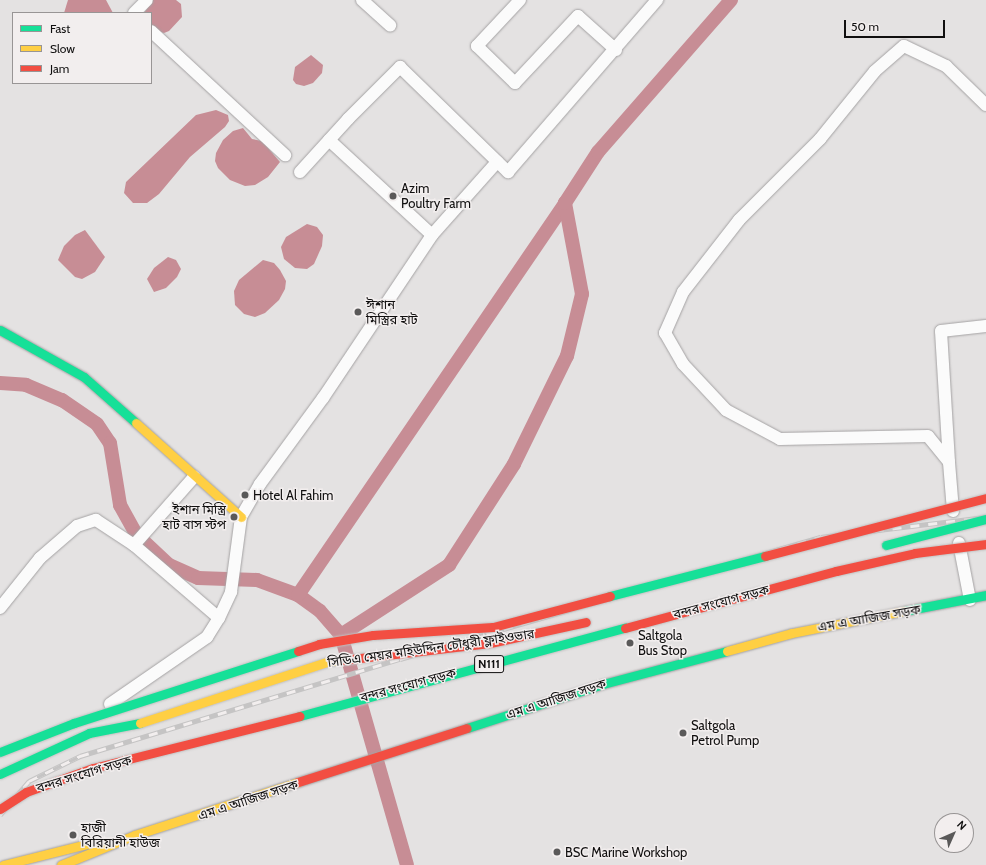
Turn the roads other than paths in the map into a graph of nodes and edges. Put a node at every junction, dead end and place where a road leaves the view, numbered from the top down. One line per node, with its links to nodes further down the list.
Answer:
1 (147, 0): 5 (street)
2 (362, 0): 6 (street)
3 (520, 0): 8 (street)
4 (657, 0): 8 (street)
5 (135, 12)
6 (390, 25)
7 (152, 32): 11 (street)
8 (616, 50): 12 (street)
9 (986, 105): 17 (street)
10 (328, 140): 12 (street); 13 (street); 14 (street)
11 (285, 155)
12 (497, 162): 14 (street)
13 (300, 172)
14 (432, 235): 20 (street)
15 (986, 326): 17 (street)
16 (0, 330): 18 (main road)
17 (949, 462): 26 (street)
18 (194, 477): 20 (main road); 23 (street)
19 (986, 498): 30 (main road, bridge)
20 (241, 517): 28 (street)
21 (986, 519): 24 (main road, bridge)
22 (986, 544): 33 (main road, বন্দর সংযোগ সড়ক / N111, bridge)
23 (134, 545): 27 (street); 28 (street)
24 (875, 548)
25 (986, 596): 26 (main road, এম এ আজিজ সড়ক)
26 (970, 600): 34 (main road, এম এ আজিজ সড়ক)
27 (0, 608)
28 (219, 618): 32 (street)
29 (593, 621): 31 (main road, সিডিএ মেয়র মহিউদ্দিন চৌধুরী ফ্লাইওভার, bridge)
30 (0, 752)
31 (0, 774)
32 (0, 786)
33 (0, 809)
34 (135, 835): 35 (main road, এম এ আজিজ সড়ক); 36 (main road, এম এ আজিজ সড়ক)
35 (3, 865)
36 (61, 865)

